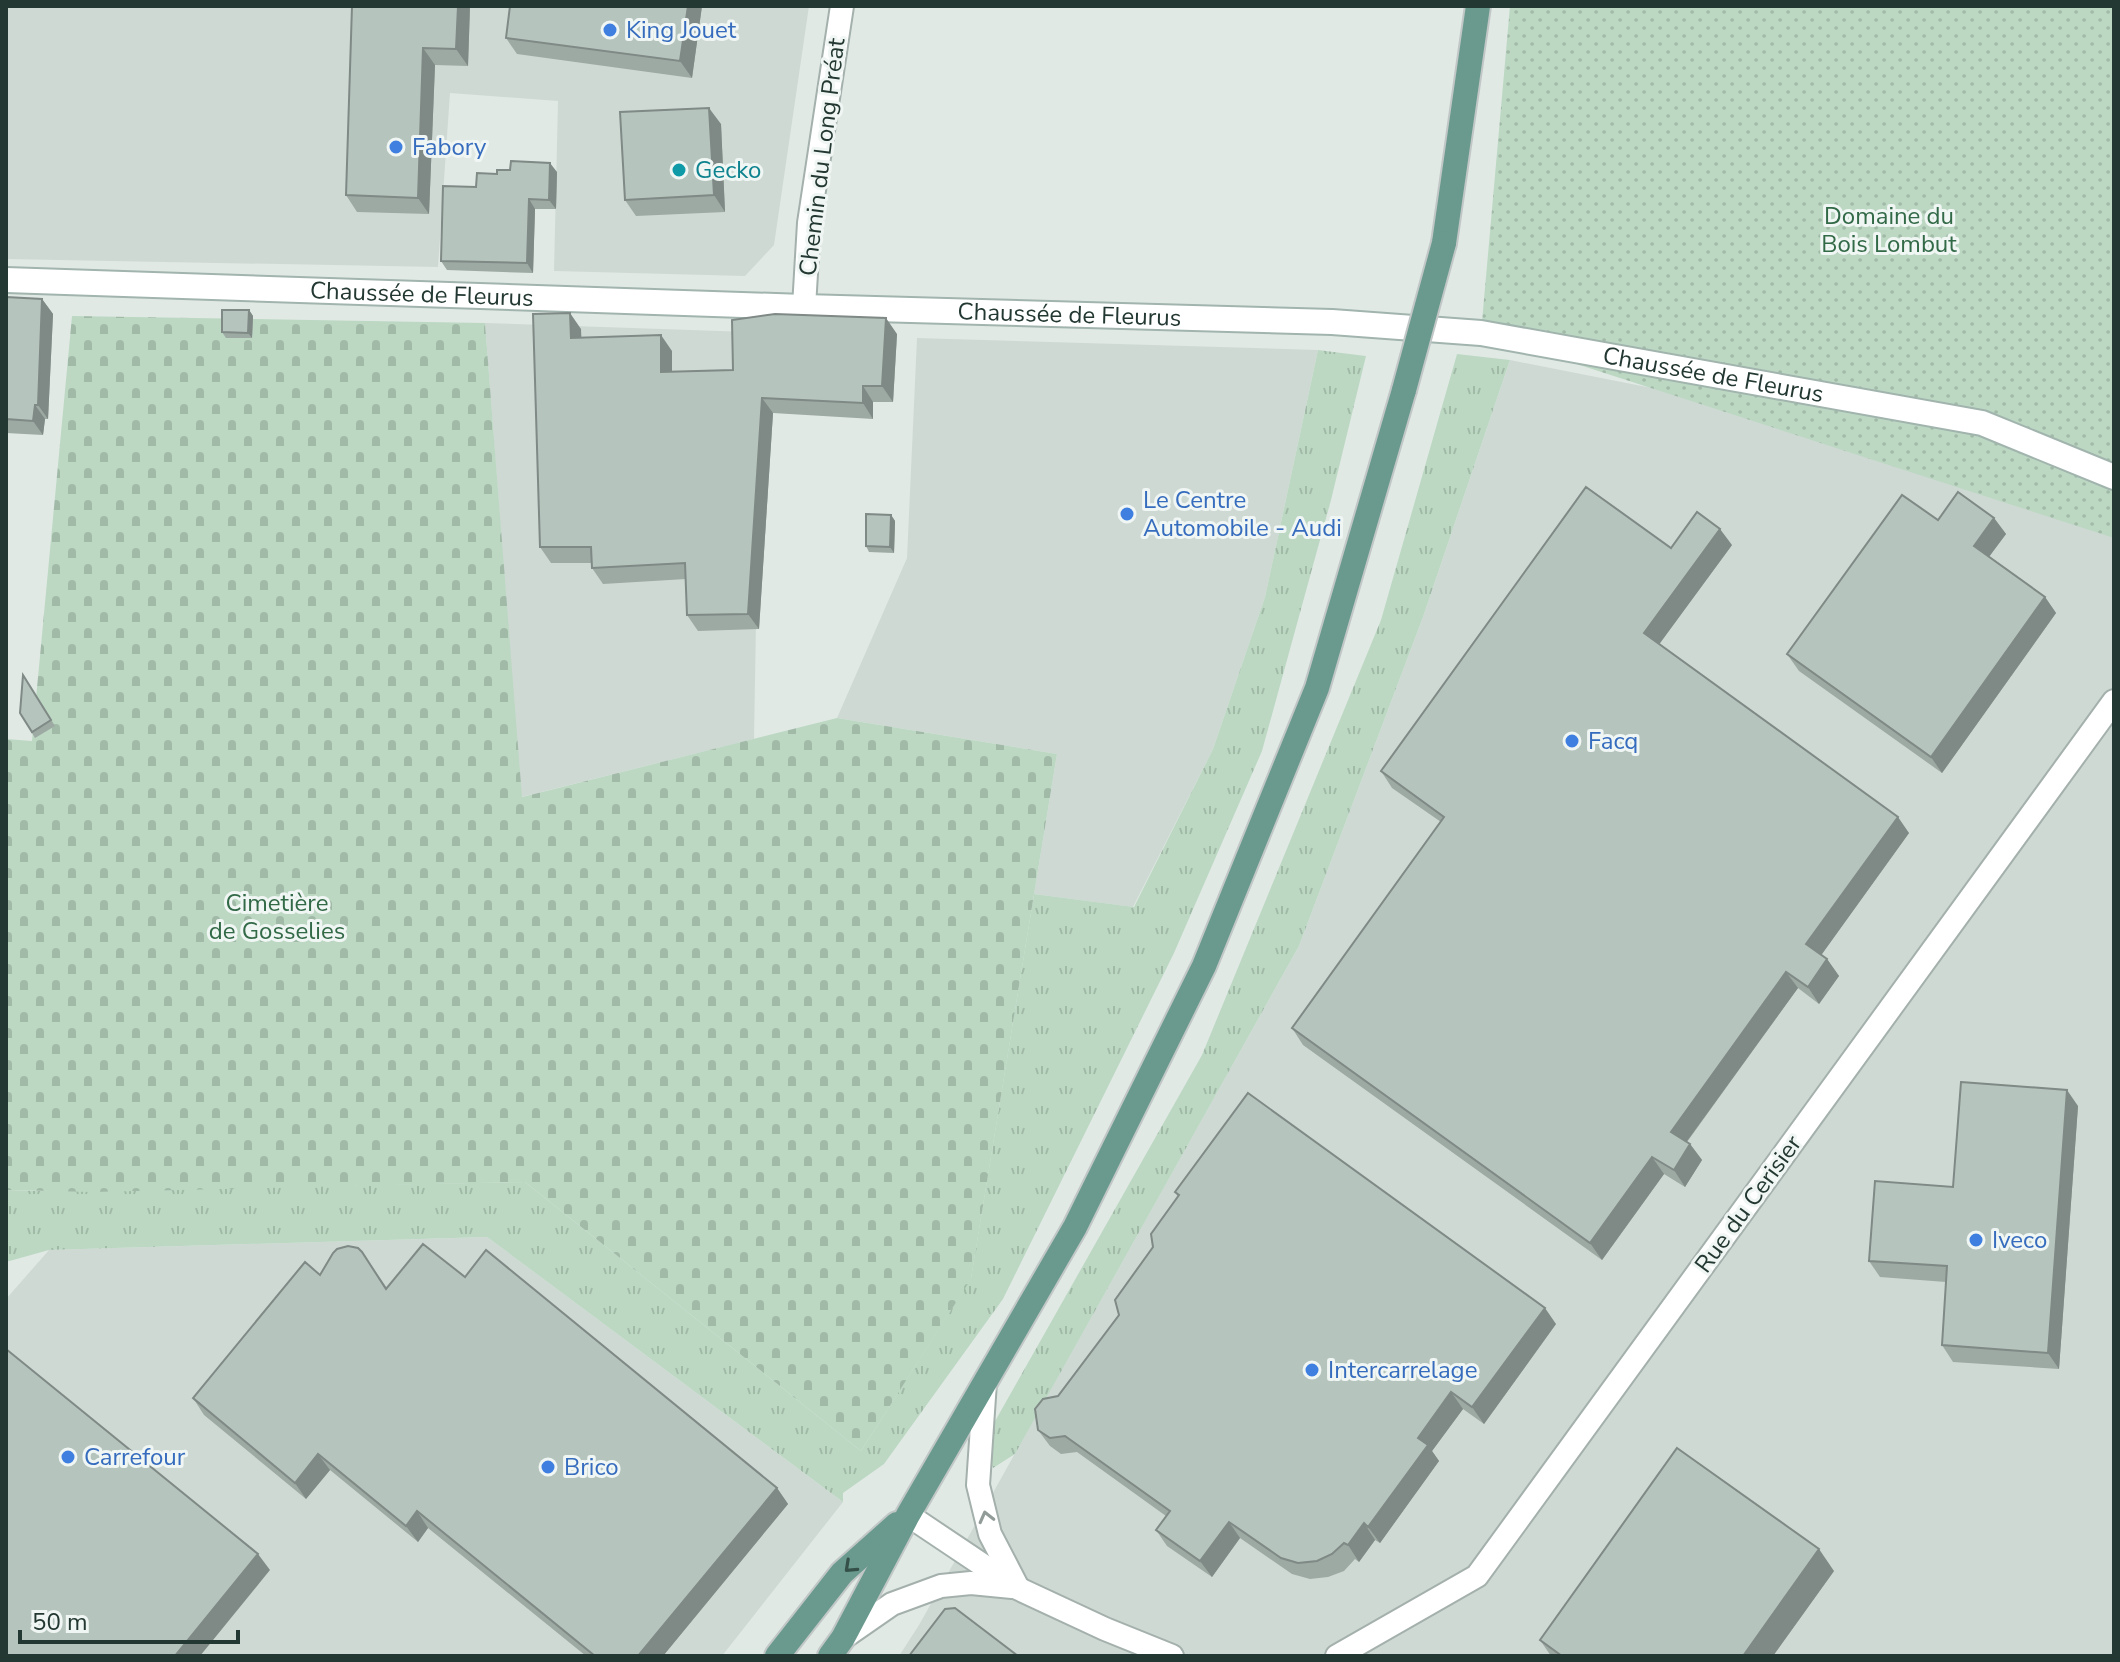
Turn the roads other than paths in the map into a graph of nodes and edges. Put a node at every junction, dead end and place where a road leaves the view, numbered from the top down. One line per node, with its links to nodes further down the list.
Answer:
1 (842, 6): 4 (street, Chemin du Long Préat)
2 (1478, 6): 7 (main road, bridge)
3 (6, 280): 4 (main road, Chaussée de Fleurus)
4 (804, 307): 5 (main road, Chaussée de Fleurus)
5 (2114, 477)
6 (2114, 701): 13 (street, Rue du Cerisier)
7 (985, 1382): 8 (main road); 9 (street, one-way to 7)
8 (908, 1515): 9 (street); 10 (main road); 11 (main road, one-way to 11)
9 (1017, 1588): 10 (street); 12 (street)
10 (837, 1647)
11 (777, 1656)
12 (1172, 1656)
13 (1337, 1656)

